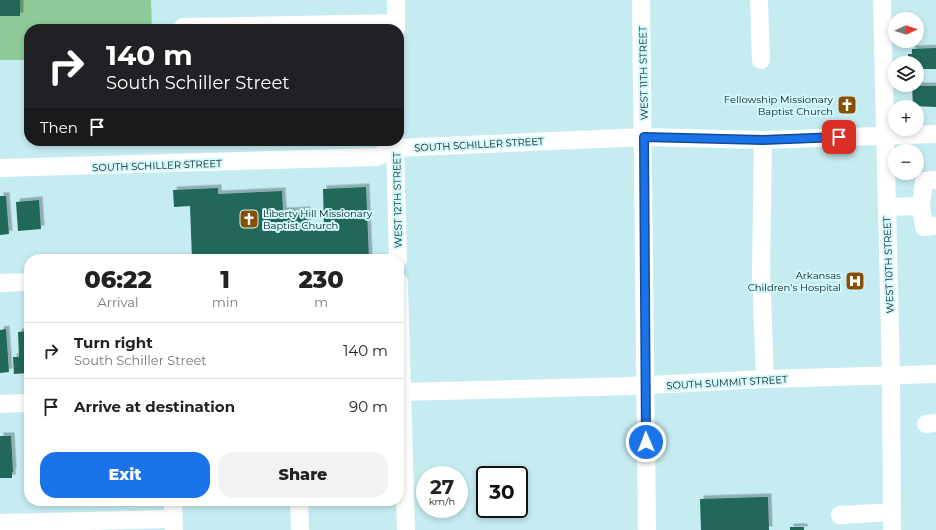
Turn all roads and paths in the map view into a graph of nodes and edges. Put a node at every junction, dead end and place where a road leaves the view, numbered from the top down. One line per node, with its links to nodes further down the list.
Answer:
1 (396, 0): 5 (street)
2 (641, 0): 9 (street, WEST 11TH STREET)
3 (758, 0): 6 (street)
4 (882, 0): 8 (street, WEST 10TH STREET)
5 (396, 24)
6 (761, 60)
7 (936, 134): 8 (street, SOUTH SCHILLER STREET)
8 (884, 136): 10 (street, SOUTH SCHILLER STREET); 17 (street, WEST 10TH STREET)
9 (644, 137): 10 (street, SOUTH SCHILLER STREET); 11 (street, SOUTH SCHILLER STREET); 37 (street, WEST 11TH STREET)
10 (763, 140): 24 (street)
11 (404, 145)
12 (394, 146): 14 (street, SOUTH SCHILLER STREET)
13 (396, 146): 19 (street, WEST 12TH STREET)
14 (0, 168)
15 (936, 180): 16 (street)
16 (921, 206): 17 (street); 18 (street)
17 (886, 207): 23 (street, WEST 10TH STREET)
18 (936, 226)
19 (398, 254)
20 (24, 282): 21 (street)
21 (0, 284)
22 (936, 374): 23 (street, SOUTH SUMMIT STREET)
23 (891, 375): 24 (street, SOUTH SUMMIT STREET); 31 (street, WEST 10TH STREET)
24 (765, 379): 25 (street, SOUTH SUMMIT STREET)
25 (404, 392)
26 (24, 403): 27 (street)
27 (0, 404)
28 (404, 484): 36 (street)
29 (173, 506): 34 (street)
30 (299, 506): 35 (street)
31 (892, 512): 32 (street); 38 (street, WEST 10TH STREET)
32 (840, 515)
33 (0, 523): 34 (street)
34 (174, 524)
35 (300, 530)
36 (406, 530)
37 (648, 530)
38 (892, 530)

